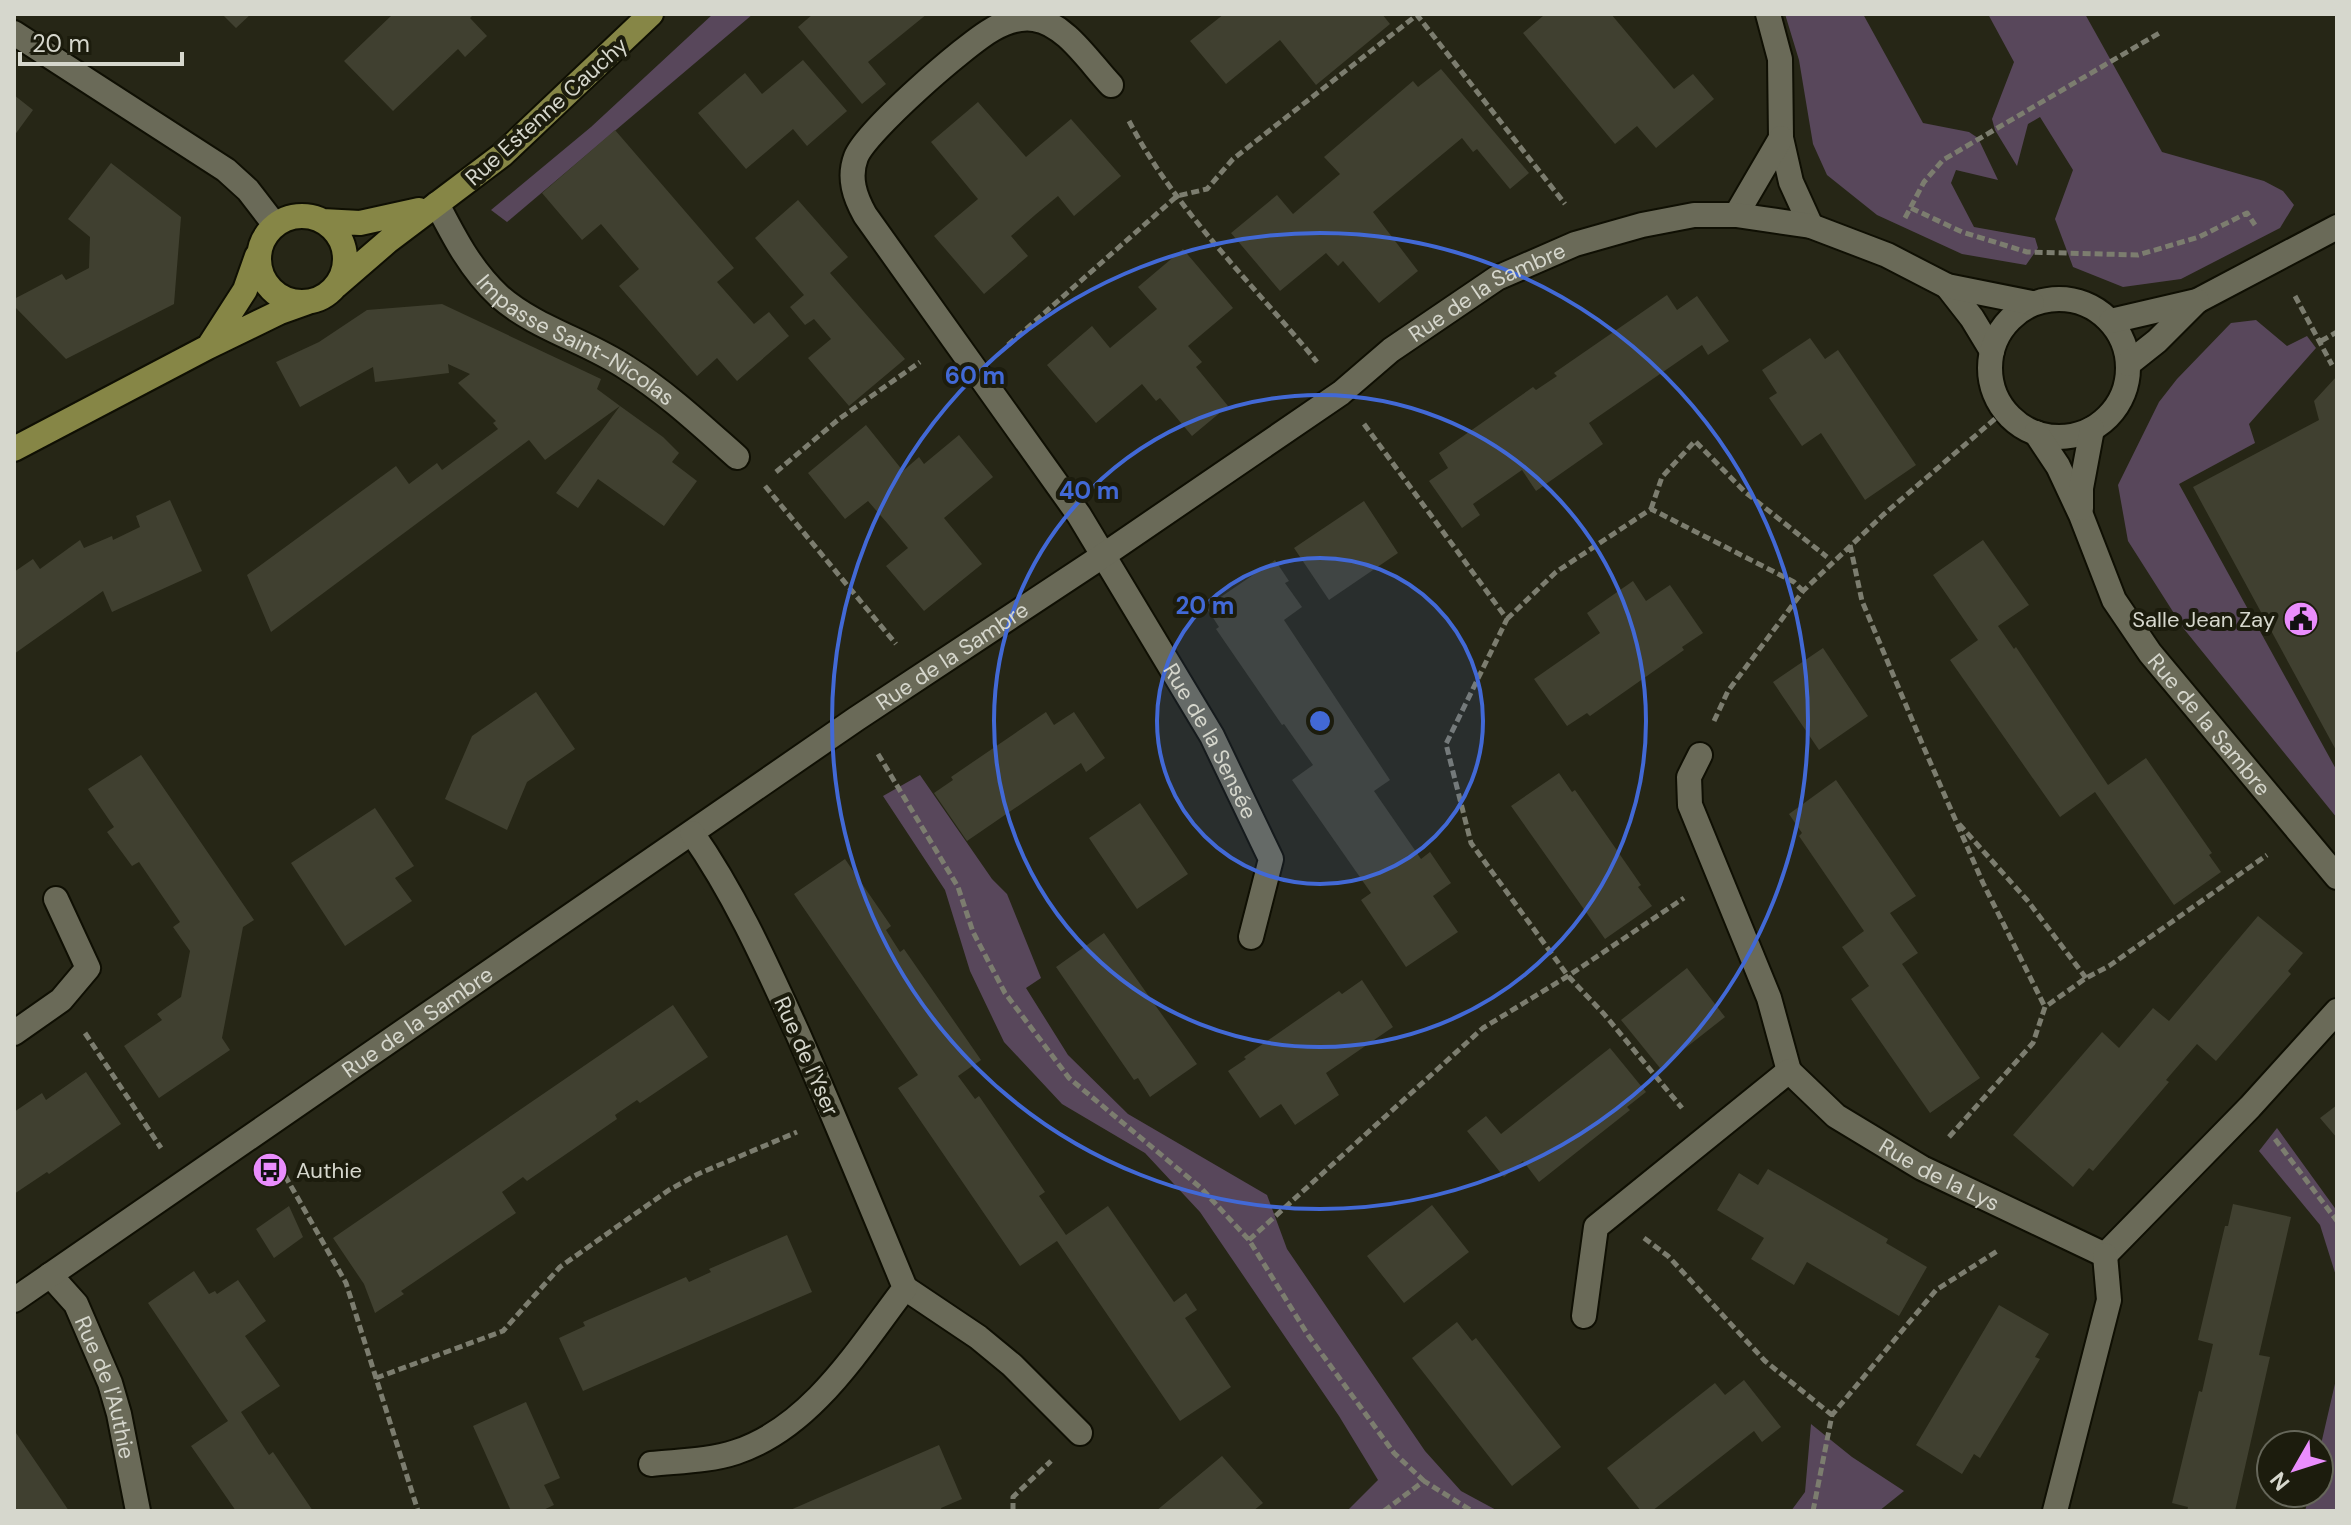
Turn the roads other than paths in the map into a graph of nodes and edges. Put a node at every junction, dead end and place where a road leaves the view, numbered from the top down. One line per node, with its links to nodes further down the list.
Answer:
1 (651, 14): 6 (main road, Rue Estenne Cauchy)
2 (1768, 14): 5 (street)
3 (14, 33): 9 (street)
4 (1111, 85): 27 (street, Rue de la Sensée)
5 (1781, 138): 7 (street); 10 (street)
6 (437, 204): 8 (main road, Rue Estenne Cauchy); 13 (main road, Rue Estenne Cauchy); 25 (street, Impasse Saint-Nicolas)
7 (1736, 215): 10 (street, Rue de la Sambre); 27 (street, Rue de la Sambre)
8 (322, 221): 9 (main road); 13 (main road)
9 (275, 225): 12 (main road)
10 (1811, 226): 14 (street, Rue de la Sambre)
11 (2337, 227): 15 (street)
12 (259, 250): 16 (main road); 19 (main road)
13 (336, 286): 16 (main road)
14 (1947, 286): 17 (street, Rue de la Sambre); 20 (street, Rue de la Sambre)
15 (2197, 301): 18 (street); 21 (street)
16 (308, 302): 19 (main road)
17 (2032, 303): 18 (street); 20 (street)
18 (2111, 321): 21 (street)
19 (208, 347): 24 (main road)
20 (1992, 351): 23 (street)
21 (2128, 364): 22 (street)
22 (2092, 429): 23 (street); 26 (street, Rue de la Sambre)
23 (2036, 433): 26 (street, Rue de la Sambre)
24 (14, 449)
25 (737, 457)
26 (2081, 515): 30 (street, Rue de la Sambre)
27 (1104, 555): 29 (street, Rue de la Sambre); 32 (street, Rue de la Sensée)
28 (1700, 755): 35 (street)
29 (692, 833): 37 (street, Rue de la Sambre); 38 (street, Rue de l'Yser)
30 (2337, 877)
31 (56, 899): 34 (street)
32 (1251, 937)
33 (2337, 1011): 36 (street)
34 (14, 1033)
35 (1789, 1071): 36 (street, Rue de la Lys); 40 (street)
36 (2105, 1255): 44 (street)
37 (50, 1275): 39 (street, Rue de la Sambre); 43 (street, Rue de l'Authie)
38 (905, 1288): 41 (street); 42 (street)
39 (14, 1300)
40 (1584, 1316)
41 (1080, 1433)
42 (651, 1464)
43 (138, 1511)
44 (2055, 1511)

